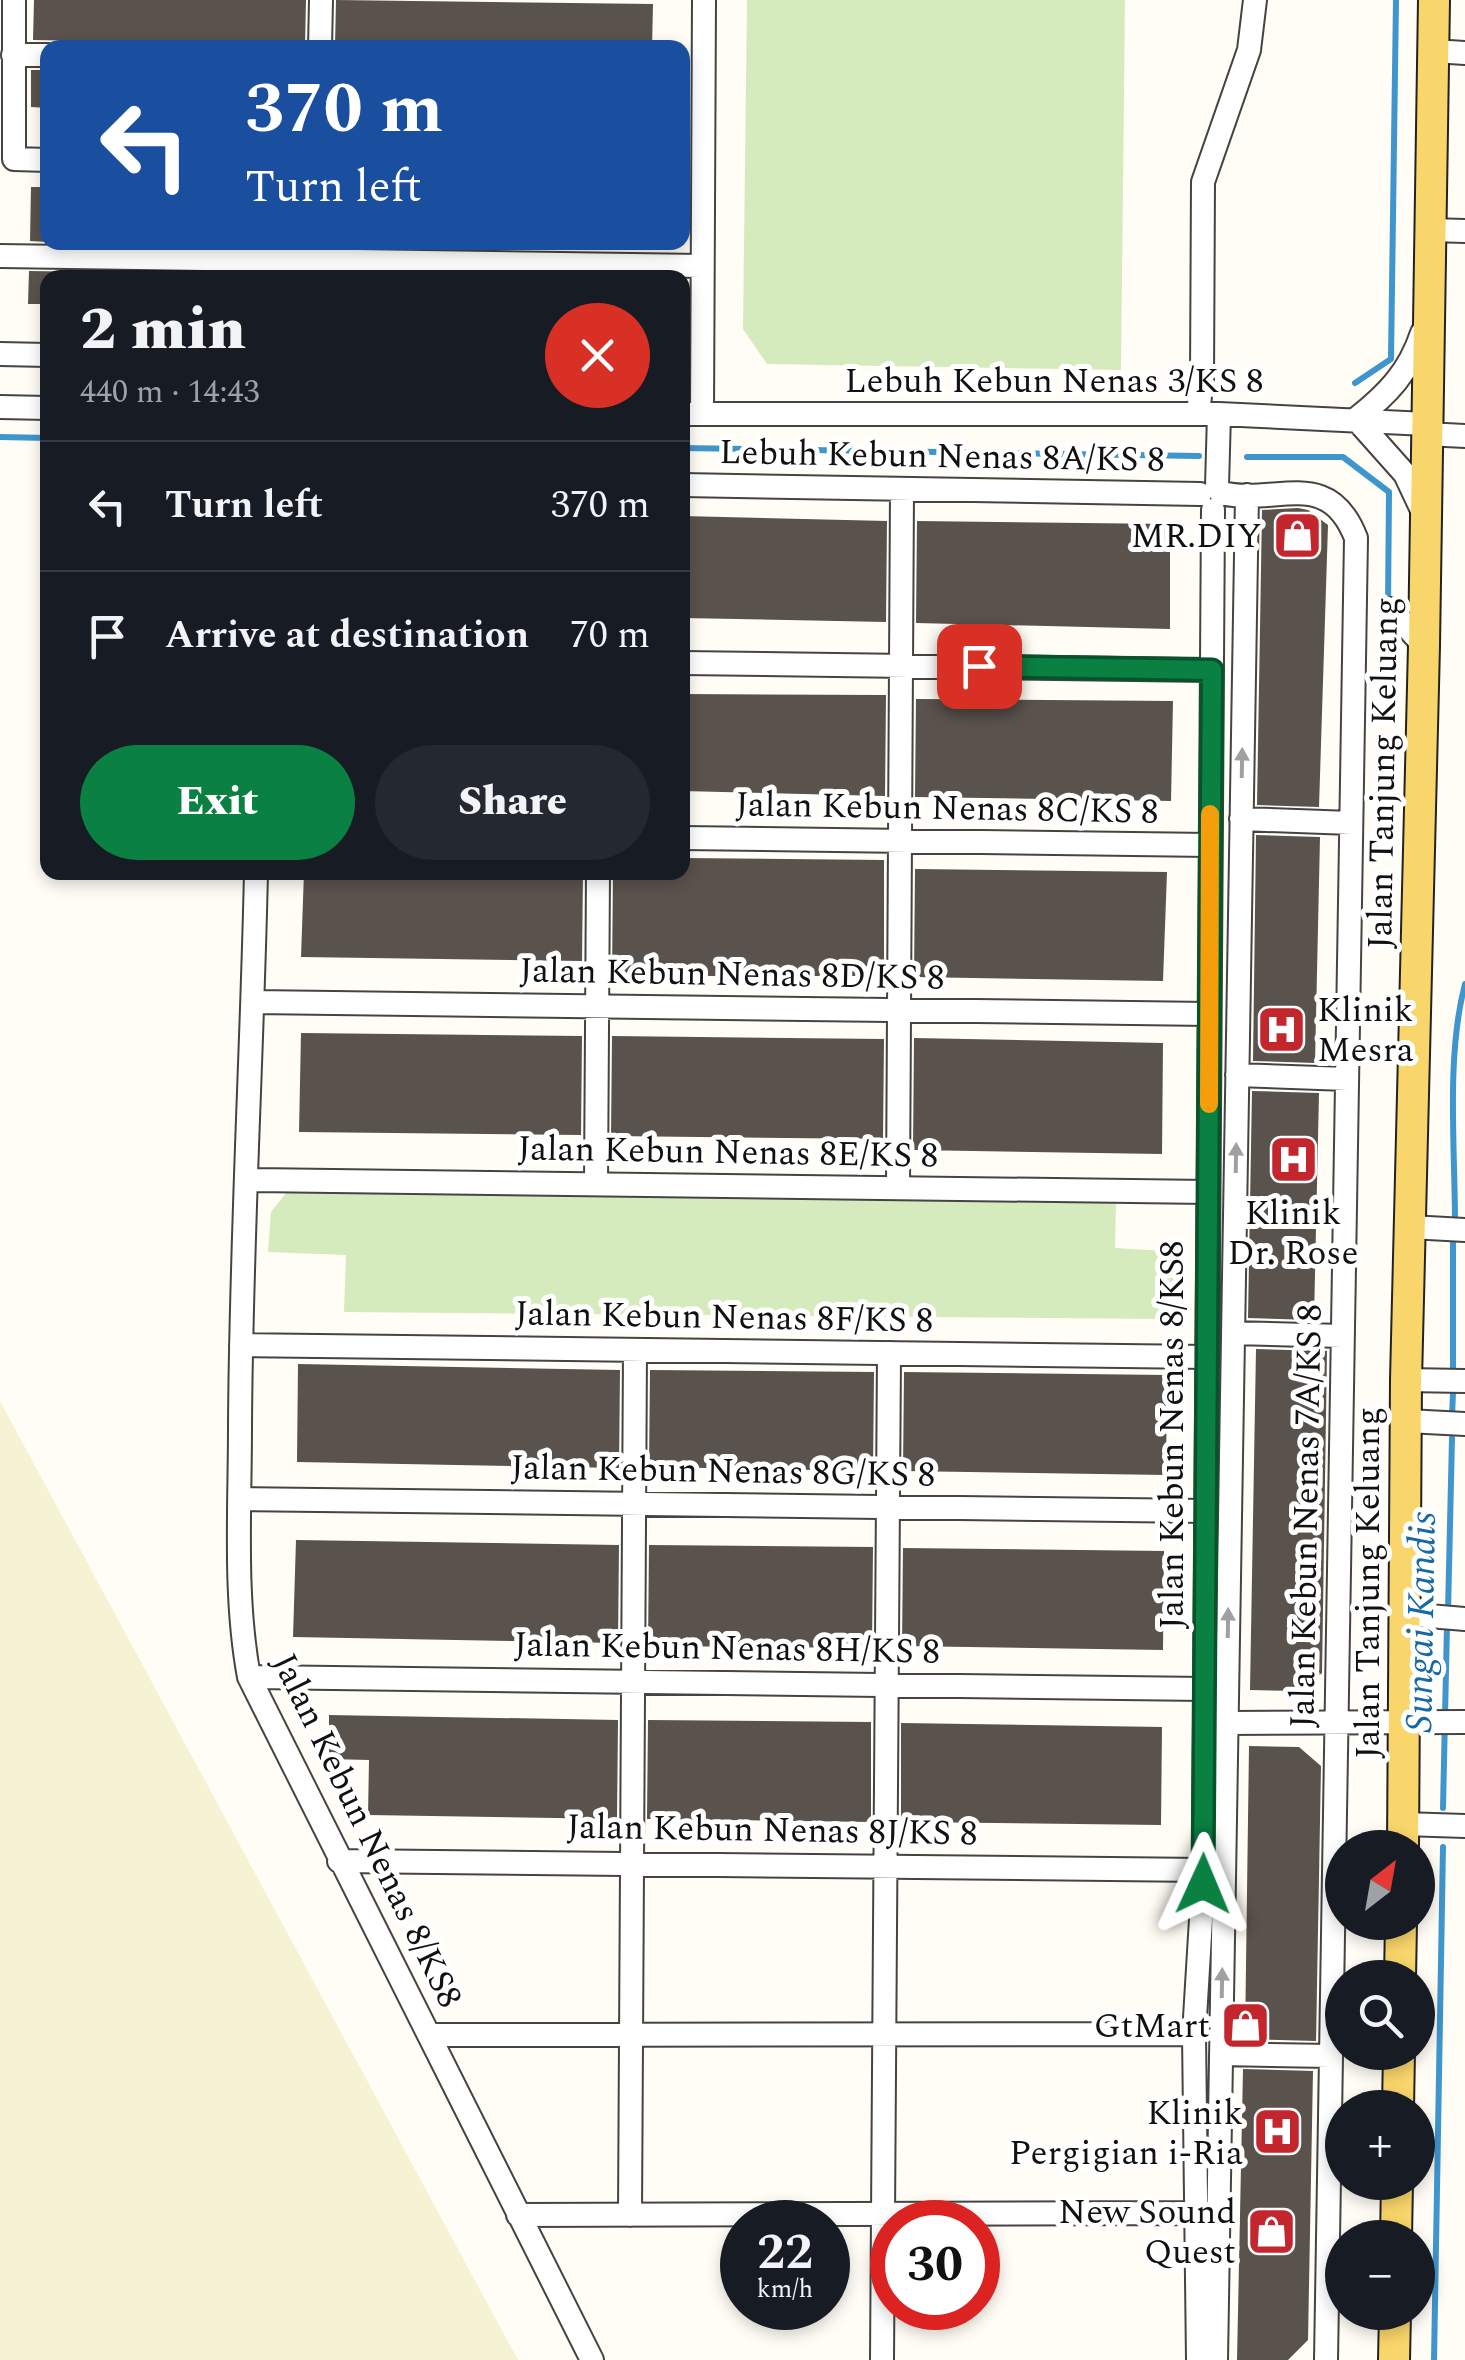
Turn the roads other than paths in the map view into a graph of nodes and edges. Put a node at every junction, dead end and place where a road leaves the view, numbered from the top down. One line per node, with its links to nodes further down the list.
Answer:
1 (14, 0): 8 (street)
2 (321, 0): 6 (street)
3 (704, 0): 10 (street)
4 (1255, 0): 25 (street, Jalan Kebun Nenas 8/KS8)
5 (1434, 0): 7 (main road, Jalan Tanjung Keluang)
6 (320, 40)
7 (1454, 52): 13 (main road, Jalan Tanjung Keluang)
8 (13, 55): 9 (street); 11 (street)
9 (40, 56)
10 (693, 70): 12 (street)
11 (40, 160)
12 (693, 171): 17 (street)
13 (1430, 230): 14 (street); 18 (main road, Jalan Tanjung Keluang)
14 (1465, 231)
15 (0, 256): 16 (street)
16 (317, 260): 17 (street)
17 (702, 266): 21 (street)
18 (1428, 316): 26 (street); 27 (main road, Jalan Tanjung Keluang)
19 (0, 354): 20 (street)
20 (40, 355)
21 (692, 365): 24 (street)
22 (0, 407): 23 (street)
23 (40, 408)
24 (692, 414): 25 (street, Lebuh Kebun Nenas 3/KS 8)
25 (1209, 414): 26 (street, Lebuh Kebun Nenas 3/KS 8); 32 (street, Jalan Kebun Nenas 8/KS8)
26 (1356, 419): 27 (street, Lebuh Kebun Nenas 3/KS 8); 33 (street)
27 (1426, 429): 28 (street, Lebuh Kebun Nenas 3/KS 8); 33 (main road, Jalan Tanjung Keluang)
28 (1465, 436)
29 (690, 485): 30 (street, Lebuh Kebun Nenas 8A/KS 8)
30 (902, 491): 32 (street, Lebuh Kebun Nenas 8A/KS 8); 37 (street)
31 (1246, 495): 32 (street, Jalan Kebun Nenas 7A/KS 8); 39 (street, one-way to 31); 40 (street, Jalan Kebun Nenas 7A/KS 8)
32 (1210, 497): 38 (street, Jalan Kebun Nenas 8/KS8)
33 (1424, 516): 35 (main road, Jalan Tanjung Keluang)
34 (1391, 609): 35 (street)
35 (1424, 646): 56 (main road, Jalan Tanjung Keluang)
36 (690, 663): 37 (street)
37 (901, 666): 38 (street); 42 (street)
38 (1212, 670): 43 (street, Jalan Kebun Nenas 8/KS8)
39 (1241, 819): 40 (street); 50 (street)
40 (1351, 823): 51 (street, Jalan Kebun Nenas 7A/KS 8)
41 (690, 838): 42 (street, Jalan Kebun Nenas 8C/KS 8)
42 (900, 841): 43 (street, Jalan Kebun Nenas 8C/KS 8); 48 (street)
43 (1210, 845): 49 (street, Jalan Kebun Nenas 8/KS8)
44 (256, 880): 46 (street, Jalan Kebun Nenas 8/KS8)
45 (598, 880): 47 (street)
46 (254, 1002): 47 (street, Jalan Kebun Nenas 8D/KS 8); 52 (street, Jalan Kebun Nenas 8/KS8)
47 (597, 1006): 48 (street, Jalan Kebun Nenas 8D/KS 8); 53 (street)
48 (899, 1010): 49 (street, Jalan Kebun Nenas 8D/KS 8); 54 (street)
49 (1209, 1014): 55 (street, Jalan Kebun Nenas 8/KS8)
50 (1237, 1074): 51 (street); 58 (street, one-way to 50)
51 (1347, 1079): 59 (street, Jalan Kebun Nenas 7A/KS 8)
52 (246, 1180): 53 (street, Jalan Kebun Nenas 8E/KS 8); 60 (street, Jalan Kebun Nenas 8/KS8)
53 (596, 1184): 54 (street, Jalan Kebun Nenas 8E/KS 8)
54 (898, 1188): 55 (street, Jalan Kebun Nenas 8E/KS 8)
55 (1208, 1192): 63 (street, Jalan Kebun Nenas 8/KS8)
56 (1410, 1227): 57 (street); 64 (main road, Jalan Tanjung Keluang)
57 (1465, 1230)
58 (1234, 1333): 59 (street); 79 (street, one-way to 58)
59 (1342, 1336): 80 (street, Jalan Kebun Nenas 7A/KS 8)
60 (241, 1345): 61 (street, Jalan Kebun Nenas 8F/KS 8); 68 (street, Jalan Kebun Nenas 8/KS8)
61 (636, 1350): 62 (street, Jalan Kebun Nenas 8F/KS 8); 69 (street)
62 (889, 1353): 63 (street, Jalan Kebun Nenas 8F/KS 8); 70 (street)
63 (1207, 1357): 71 (street, Jalan Kebun Nenas 8/KS8)
64 (1406, 1380): 65 (street); 66 (main road, Jalan Tanjung Keluang)
65 (1465, 1382)
66 (1407, 1421): 67 (street); 72 (main road, Jalan Tanjung Keluang)
67 (1465, 1424)
68 (240, 1499): 69 (street, Jalan Kebun Nenas 8G/KS 8); 74 (street, Jalan Kebun Nenas 8/KS8)
69 (634, 1504): 70 (street, Jalan Kebun Nenas 8G/KS 8); 75 (street)
70 (888, 1507): 71 (street, Jalan Kebun Nenas 8G/KS 8); 76 (street)
71 (1206, 1511): 77 (street, Jalan Kebun Nenas 8/KS8)
72 (1420, 1616): 73 (street); 81 (main road, Jalan Tanjung Keluang)
73 (1463, 1618)
74 (248, 1676): 75 (street, Jalan Kebun Nenas 8H/KS 8); 85 (street, Jalan Kebun Nenas 8/KS8)
75 (633, 1681): 76 (street, Jalan Kebun Nenas 8H/KS 8); 86 (street)
76 (887, 1684): 77 (street, Jalan Kebun Nenas 8H/KS 8); 87 (street)
77 (1205, 1689): 88 (street, Jalan Kebun Nenas 8/KS8)
78 (1454, 1722): 81 (street)
79 (1226, 1723): 80 (street); 94 (street, one-way to 79)
80 (1338, 1724): 81 (street); 89 (street, Jalan Kebun Nenas 7A/KS 8)
81 (1404, 1724): 83 (main road, Jalan Tanjung Keluang)
82 (1465, 1826): 84 (street)
83 (1403, 1830)
84 (1435, 1831)
85 (339, 1861): 86 (street, Jalan Kebun Nenas 8J/KS 8); 90 (street, Jalan Kebun Nenas 8/KS8)
86 (632, 1862): 87 (street, Jalan Kebun Nenas 8J/KS 8); 91 (street)
87 (886, 1865): 88 (street, Jalan Kebun Nenas 8J/KS 8); 93 (street)
88 (1204, 1870): 92 (street, Jalan Kebun Nenas 8/KS8)
89 (1333, 1960)
90 (428, 2034): 91 (street); 101 (street, Jalan Kebun Nenas 8/KS8)
91 (631, 2034): 93 (street); 99 (street)
92 (1194, 2034): 93 (street); 98 (street, Jalan Kebun Nenas 8/KS8)
93 (884, 2036): 97 (street)
94 (1221, 2054): 95 (street); 108 (street)
95 (1325, 2056)
96 (1331, 2070): 109 (street, Jalan Kebun Nenas 7A/KS 8)
97 (883, 2200)
98 (1194, 2213): 100 (street); 107 (street, Jalan Kebun Nenas 8/KS8)
99 (630, 2214): 101 (street); 102 (street)
100 (1000, 2215)
101 (518, 2216): 105 (street, Jalan Kebun Nenas 8/KS8)
102 (870, 2216)
103 (882, 2330): 106 (street)
104 (1395, 2330): 110 (main road)
105 (592, 2360)
106 (882, 2360)
107 (1198, 2360)
108 (1216, 2360)
109 (1326, 2360)
110 (1394, 2360)

